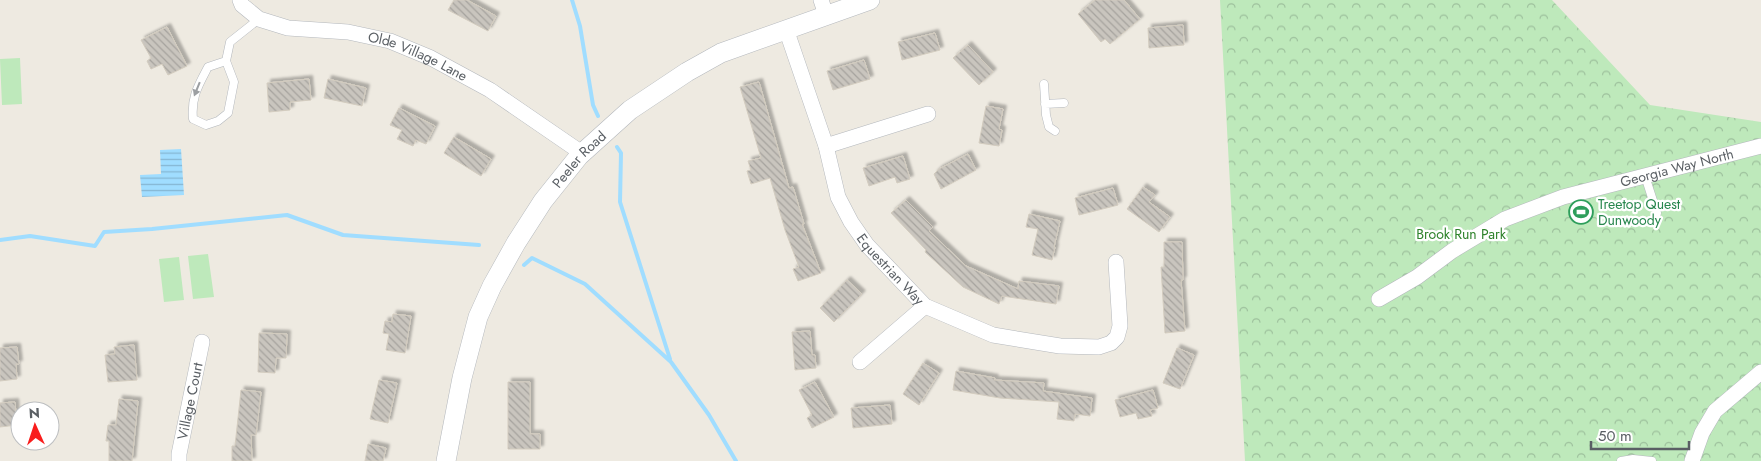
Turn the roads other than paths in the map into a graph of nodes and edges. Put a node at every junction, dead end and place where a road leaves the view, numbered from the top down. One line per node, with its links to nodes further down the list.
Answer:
1 (240, 0): 4 (street, Olde Village Lane)
2 (870, 0): 3 (street, Peeler Road)
3 (824, 8): 5 (street, Peeler Road)
4 (259, 19): 6 (lane); 14 (street, Olde Village Lane)
5 (786, 29): 12 (street, Equestrian Way); 14 (street, Peeler Road)
6 (226, 61): 6 (lane, one-way to 6)
7 (1044, 84): 9 (lane)
8 (1064, 103): 9 (lane)
9 (1045, 104): 11 (lane)
10 (928, 114): 12 (street)
11 (1055, 131)
12 (826, 146): 19 (street, Equestrian Way)
13 (1761, 146): 15 (street, Georgia Way North)
14 (580, 156): 24 (street, Peeler Road)
15 (1645, 176): 16 (lane); 18 (street, Georgia Way North)
16 (1657, 213)
17 (1116, 262): 19 (street, Equestrian Way)
18 (1380, 299)
19 (925, 306): 21 (street)
20 (202, 342): 23 (street, Village Court)
21 (860, 362)
22 (1761, 372): 27 (street)
23 (179, 461)
24 (446, 461)
25 (1621, 461): 26 (lane)
26 (1652, 461)
27 (1692, 461)

